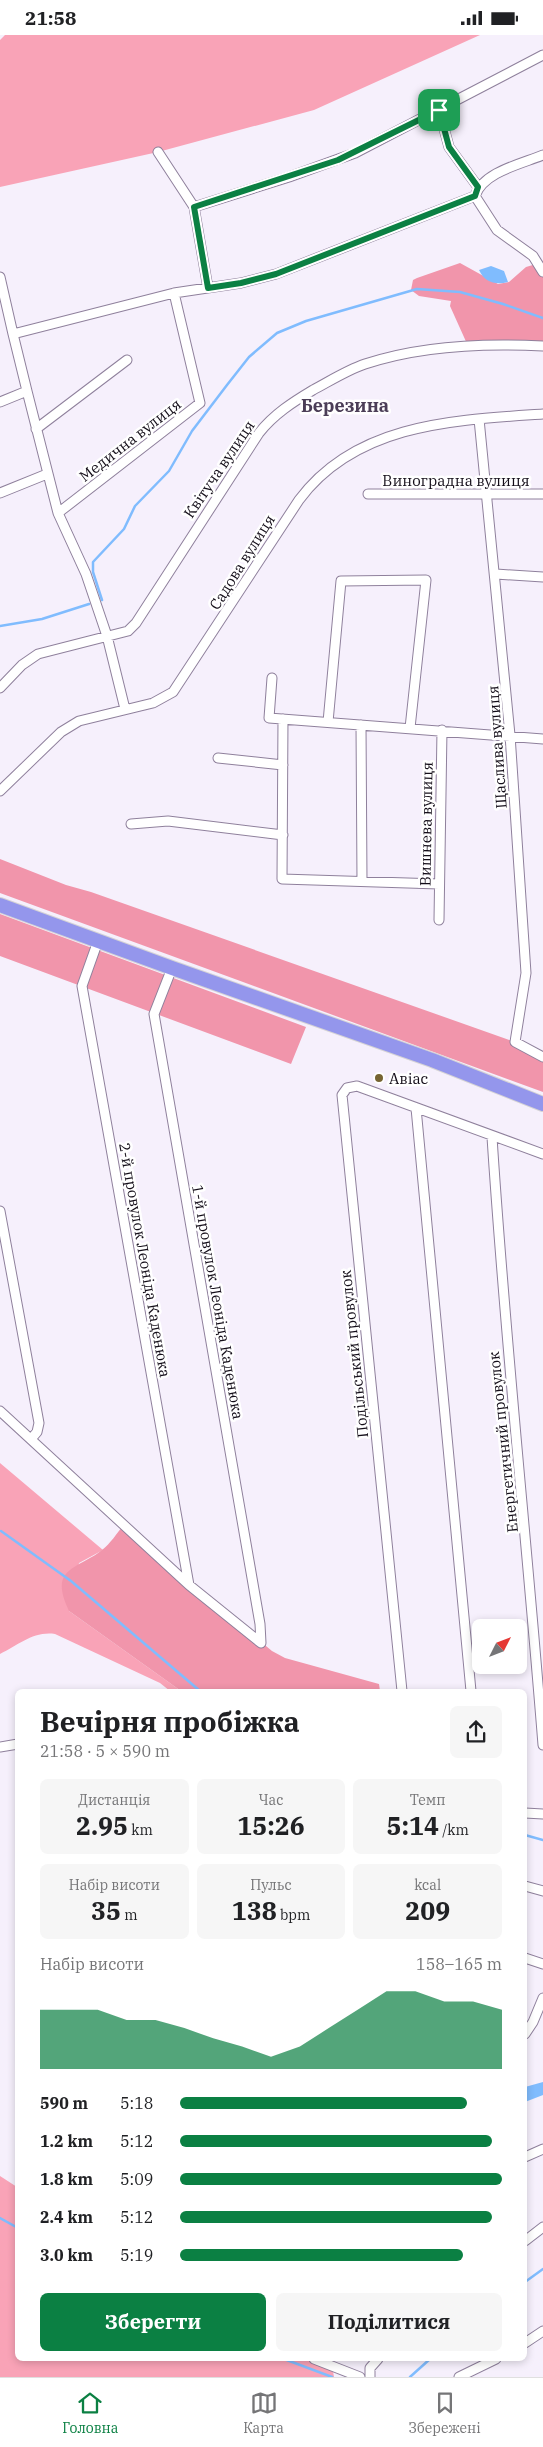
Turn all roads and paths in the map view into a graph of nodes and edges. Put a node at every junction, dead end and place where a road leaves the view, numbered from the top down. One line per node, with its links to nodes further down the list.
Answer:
1 (543, 55): 2 (street)
2 (439, 110): 5 (street); 7 (street)
3 (158, 152): 7 (street)
4 (543, 155): 5 (street)
5 (478, 187): 6 (street)
6 (475, 196): 8 (street); 10 (street)
7 (194, 207): 10 (street)
8 (543, 272)
9 (0, 277): 12 (street)
10 (208, 288): 11 (street)
11 (174, 293): 12 (street); 25 (street, Медична вулиця)
12 (13, 334): 15 (street)
13 (543, 346): 28 (street, Квітуча вулиця)
14 (127, 360): 19 (street)
15 (27, 391): 16 (street); 19 (street)
16 (0, 402)
17 (543, 414): 18 (street, Садова вулиця)
18 (479, 419): 22 (street, Щаслива вулиця); 31 (street, Садова вулиця)
19 (36, 429): 20 (street)
20 (46, 475): 21 (street); 25 (street)
21 (0, 493)
22 (488, 493): 23 (street, Виноградна вулиця); 24 (street, Виноградна вулиця); 26 (street, Щаслива вулиця)
23 (368, 494)
24 (543, 494)
25 (58, 513): 28 (street)
26 (496, 574): 27 (street); 37 (street, Щаслива вулиця)
27 (543, 577)
28 (107, 636): 30 (street, Квітуча вулиця); 31 (street)
29 (272, 678): 32 (street)
30 (0, 688)
31 (125, 709): 41 (street, Садова вулиця)
32 (283, 719): 33 (street); 40 (street)
33 (328, 722): 34 (street); 35 (street)
34 (362, 725): 35 (street); 44 (street)
35 (410, 728): 36 (street)
36 (442, 730): 37 (street); 45 (street, Вишнева вулиця)
37 (510, 735): 38 (street); 50 (street, Щаслива вулиця)
38 (543, 739)
39 (218, 758): 40 (street)
40 (283, 765): 43 (street)
41 (0, 791)
42 (131, 824): 43 (street)
43 (283, 835): 44 (street)
44 (362, 880): 45 (street)
45 (439, 884): 47 (street, Вишнева вулиця)
46 (0, 905): 48 (highway)
47 (439, 920)
48 (98, 941): 49 (highway); 58 (street, 2-й провулок Леоніда Каденюка)
49 (172, 969): 51 (highway); 58 (street, 1-й провулок Леоніда Каденюка)
50 (543, 1057)
51 (543, 1104)
52 (416, 1108): 53 (street, Подільський провулок); 59 (street, Подільський провулок); 60 (street)
53 (492, 1137): 54 (street, Подільський провулок); 62 (street, Енергетичний провулок)
54 (543, 1154)
55 (0, 1211): 57 (street)
56 (0, 1411): 57 (street)
57 (31, 1439): 58 (street)
58 (189, 1585)
59 (402, 1689)
60 (472, 1689)
61 (15, 1744): 63 (street)
62 (543, 1745)
63 (0, 1747)
64 (527, 1813): 65 (street)
65 (543, 1814)
66 (527, 1887): 67 (street)
67 (543, 1891)
68 (527, 1959): 69 (street)
69 (543, 1964)
70 (543, 1998): 71 (street)
71 (527, 2031)
72 (543, 2149): 73 (street)
73 (527, 2156)
74 (543, 2227): 75 (street)
75 (527, 2239)
76 (543, 2331): 77 (street)
77 (527, 2342)
78 (319, 2361): 81 (street)
79 (376, 2361): 82 (street)
80 (492, 2361): 83 (street)
81 (360, 2377)
82 (370, 2377)
83 (459, 2377)

